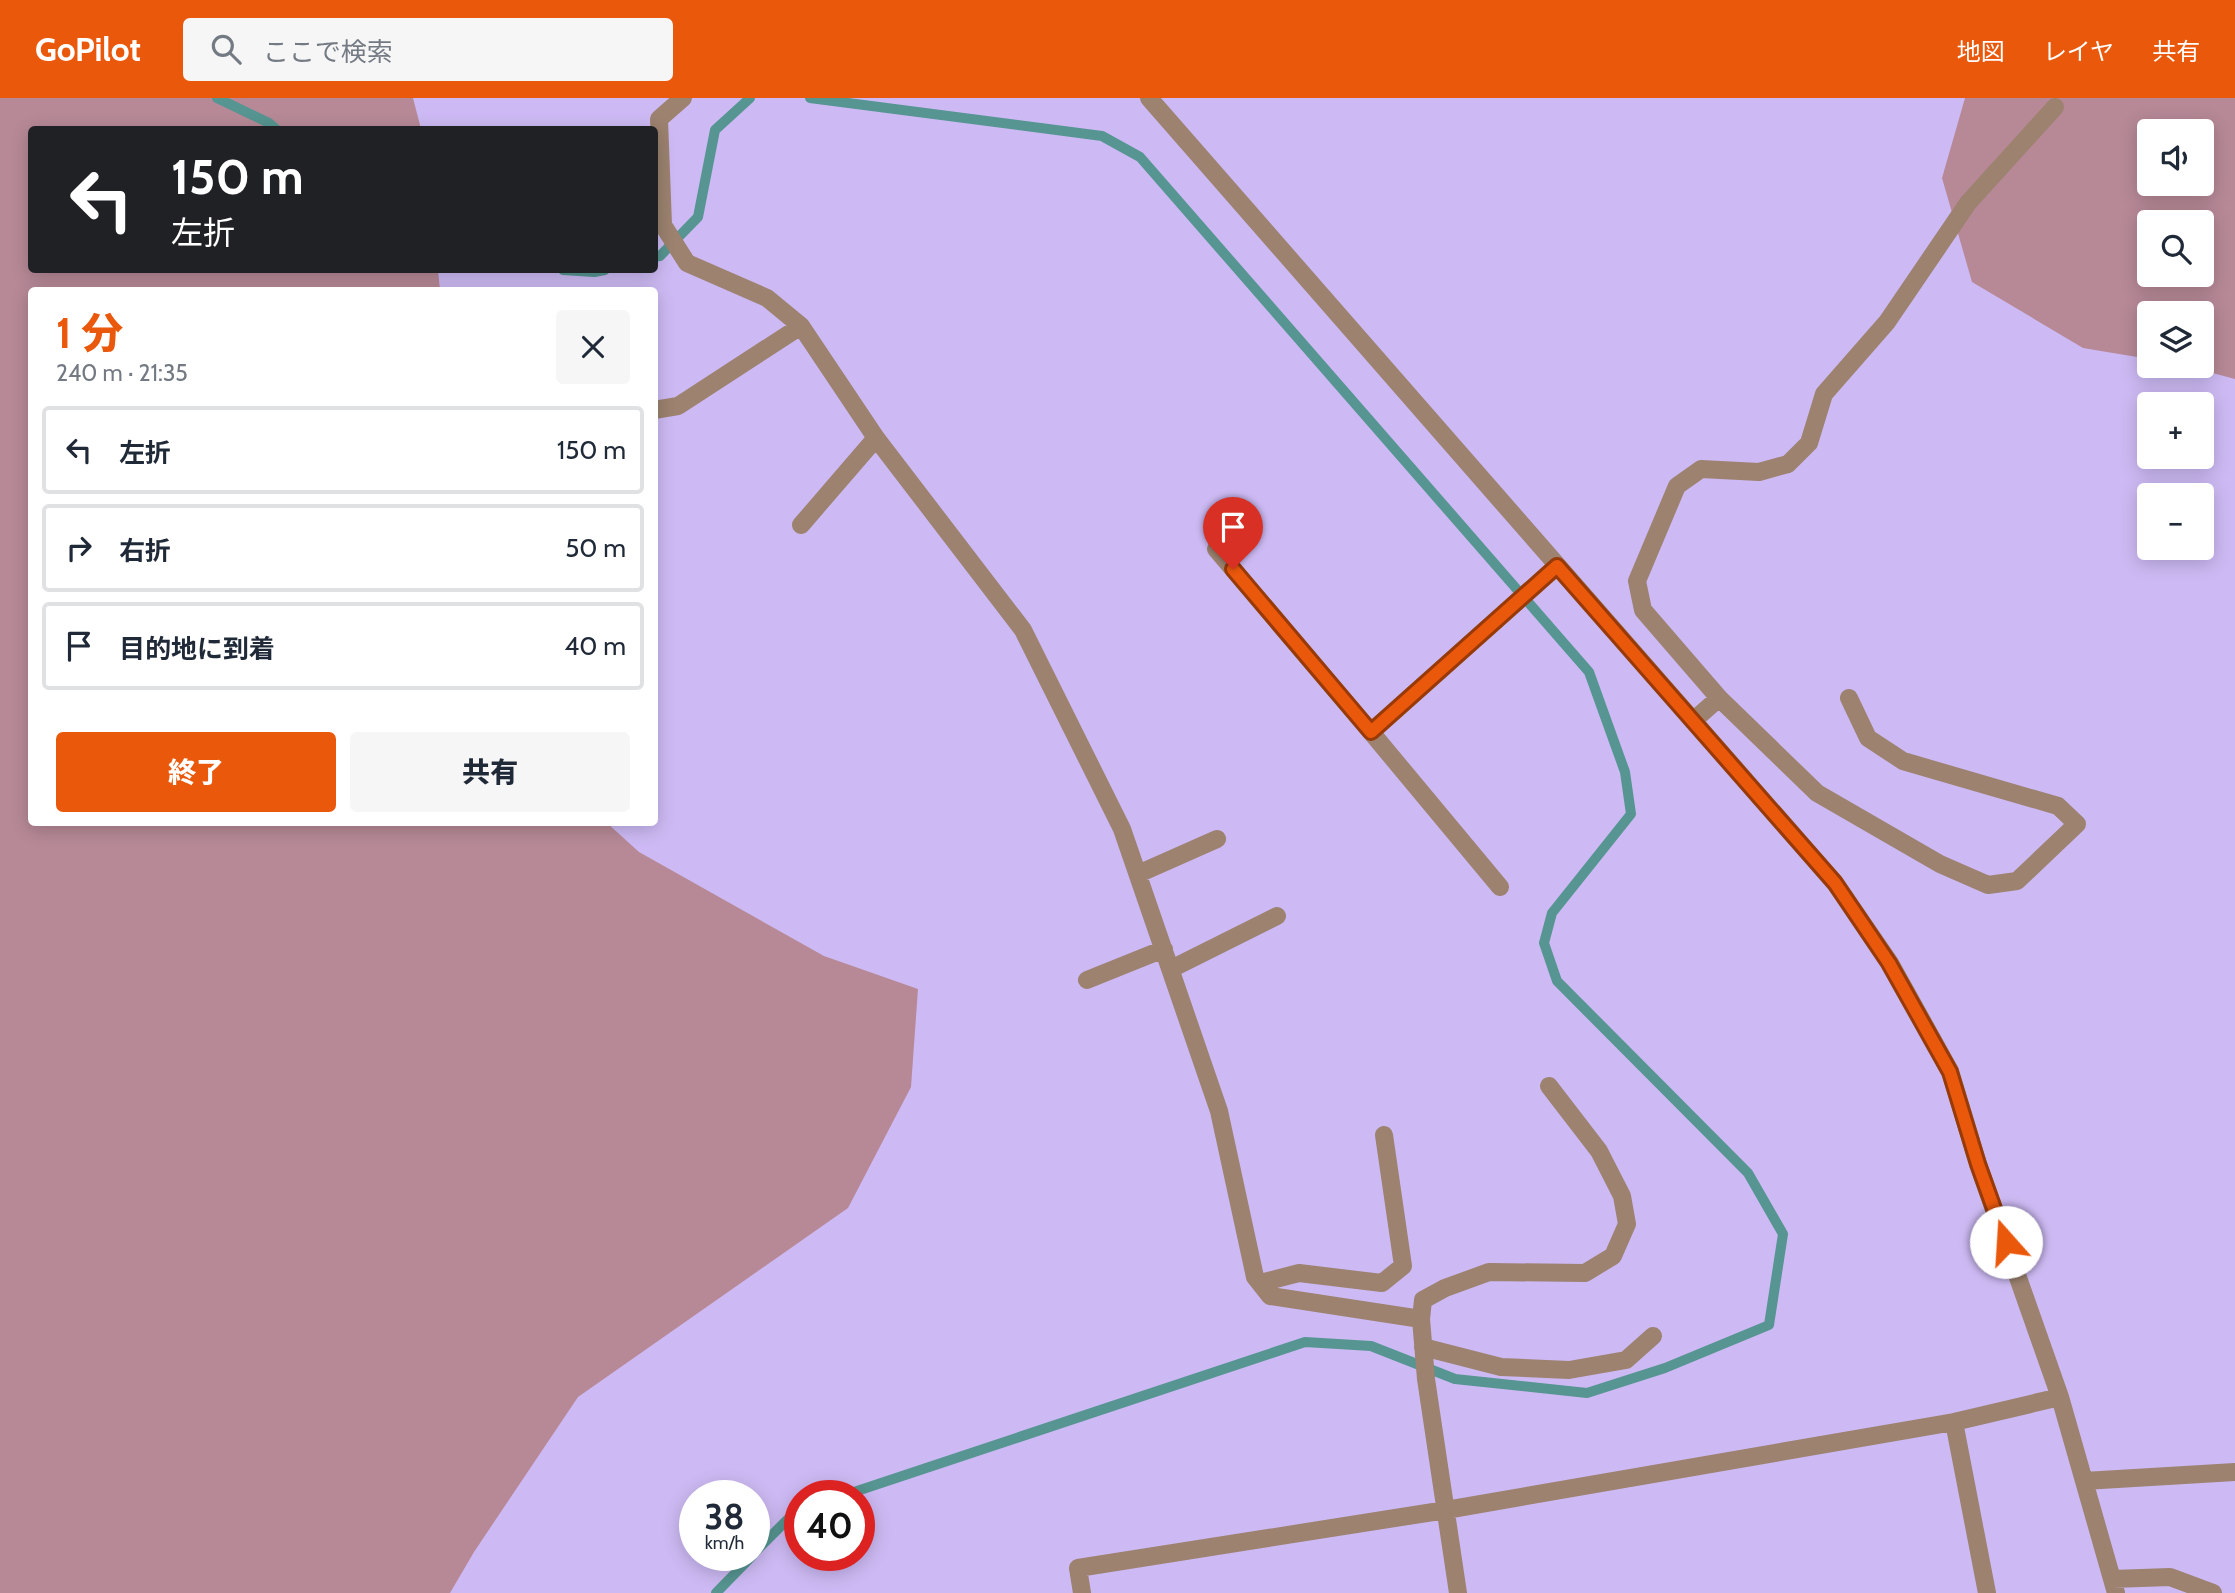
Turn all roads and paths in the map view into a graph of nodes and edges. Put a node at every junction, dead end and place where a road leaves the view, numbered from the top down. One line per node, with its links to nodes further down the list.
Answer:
1 (683, 98): 4 (street)
2 (1149, 98): 9 (street)
3 (2055, 107): 10 (street)
4 (800, 326): 5 (street); 6 (street)
5 (658, 409)
6 (876, 438): 7 (street); 15 (street)
7 (801, 525)
8 (1216, 549): 13 (street)
9 (1557, 566): 12 (street); 13 (street)
10 (1719, 698): 11 (street); 12 (street)
11 (1849, 698)
12 (1693, 721): 27 (street)
13 (1371, 732): 16 (street)
14 (1217, 839): 15 (street)
15 (1138, 874): 18 (street)
16 (1500, 887)
17 (1277, 916): 19 (street)
18 (1164, 949): 19 (street); 20 (street)
19 (1171, 969): 23 (street)
20 (1087, 980)
21 (1549, 1086): 24 (street)
22 (1384, 1135): 23 (street)
23 (1260, 1283): 24 (street)
24 (1421, 1319): 26 (street)
25 (1653, 1336): 26 (street)
26 (1423, 1351): 31 (street)
27 (2060, 1397): 28 (street); 30 (street)
28 (1954, 1422): 31 (street); 35 (street)
29 (2235, 1472): 30 (street)
30 (2084, 1481): 32 (street)
31 (1446, 1510): 33 (street); 34 (street)
32 (2114, 1586): 36 (street)
33 (1082, 1593)
34 (1458, 1593)
35 (1987, 1593)
36 (2213, 1593)

